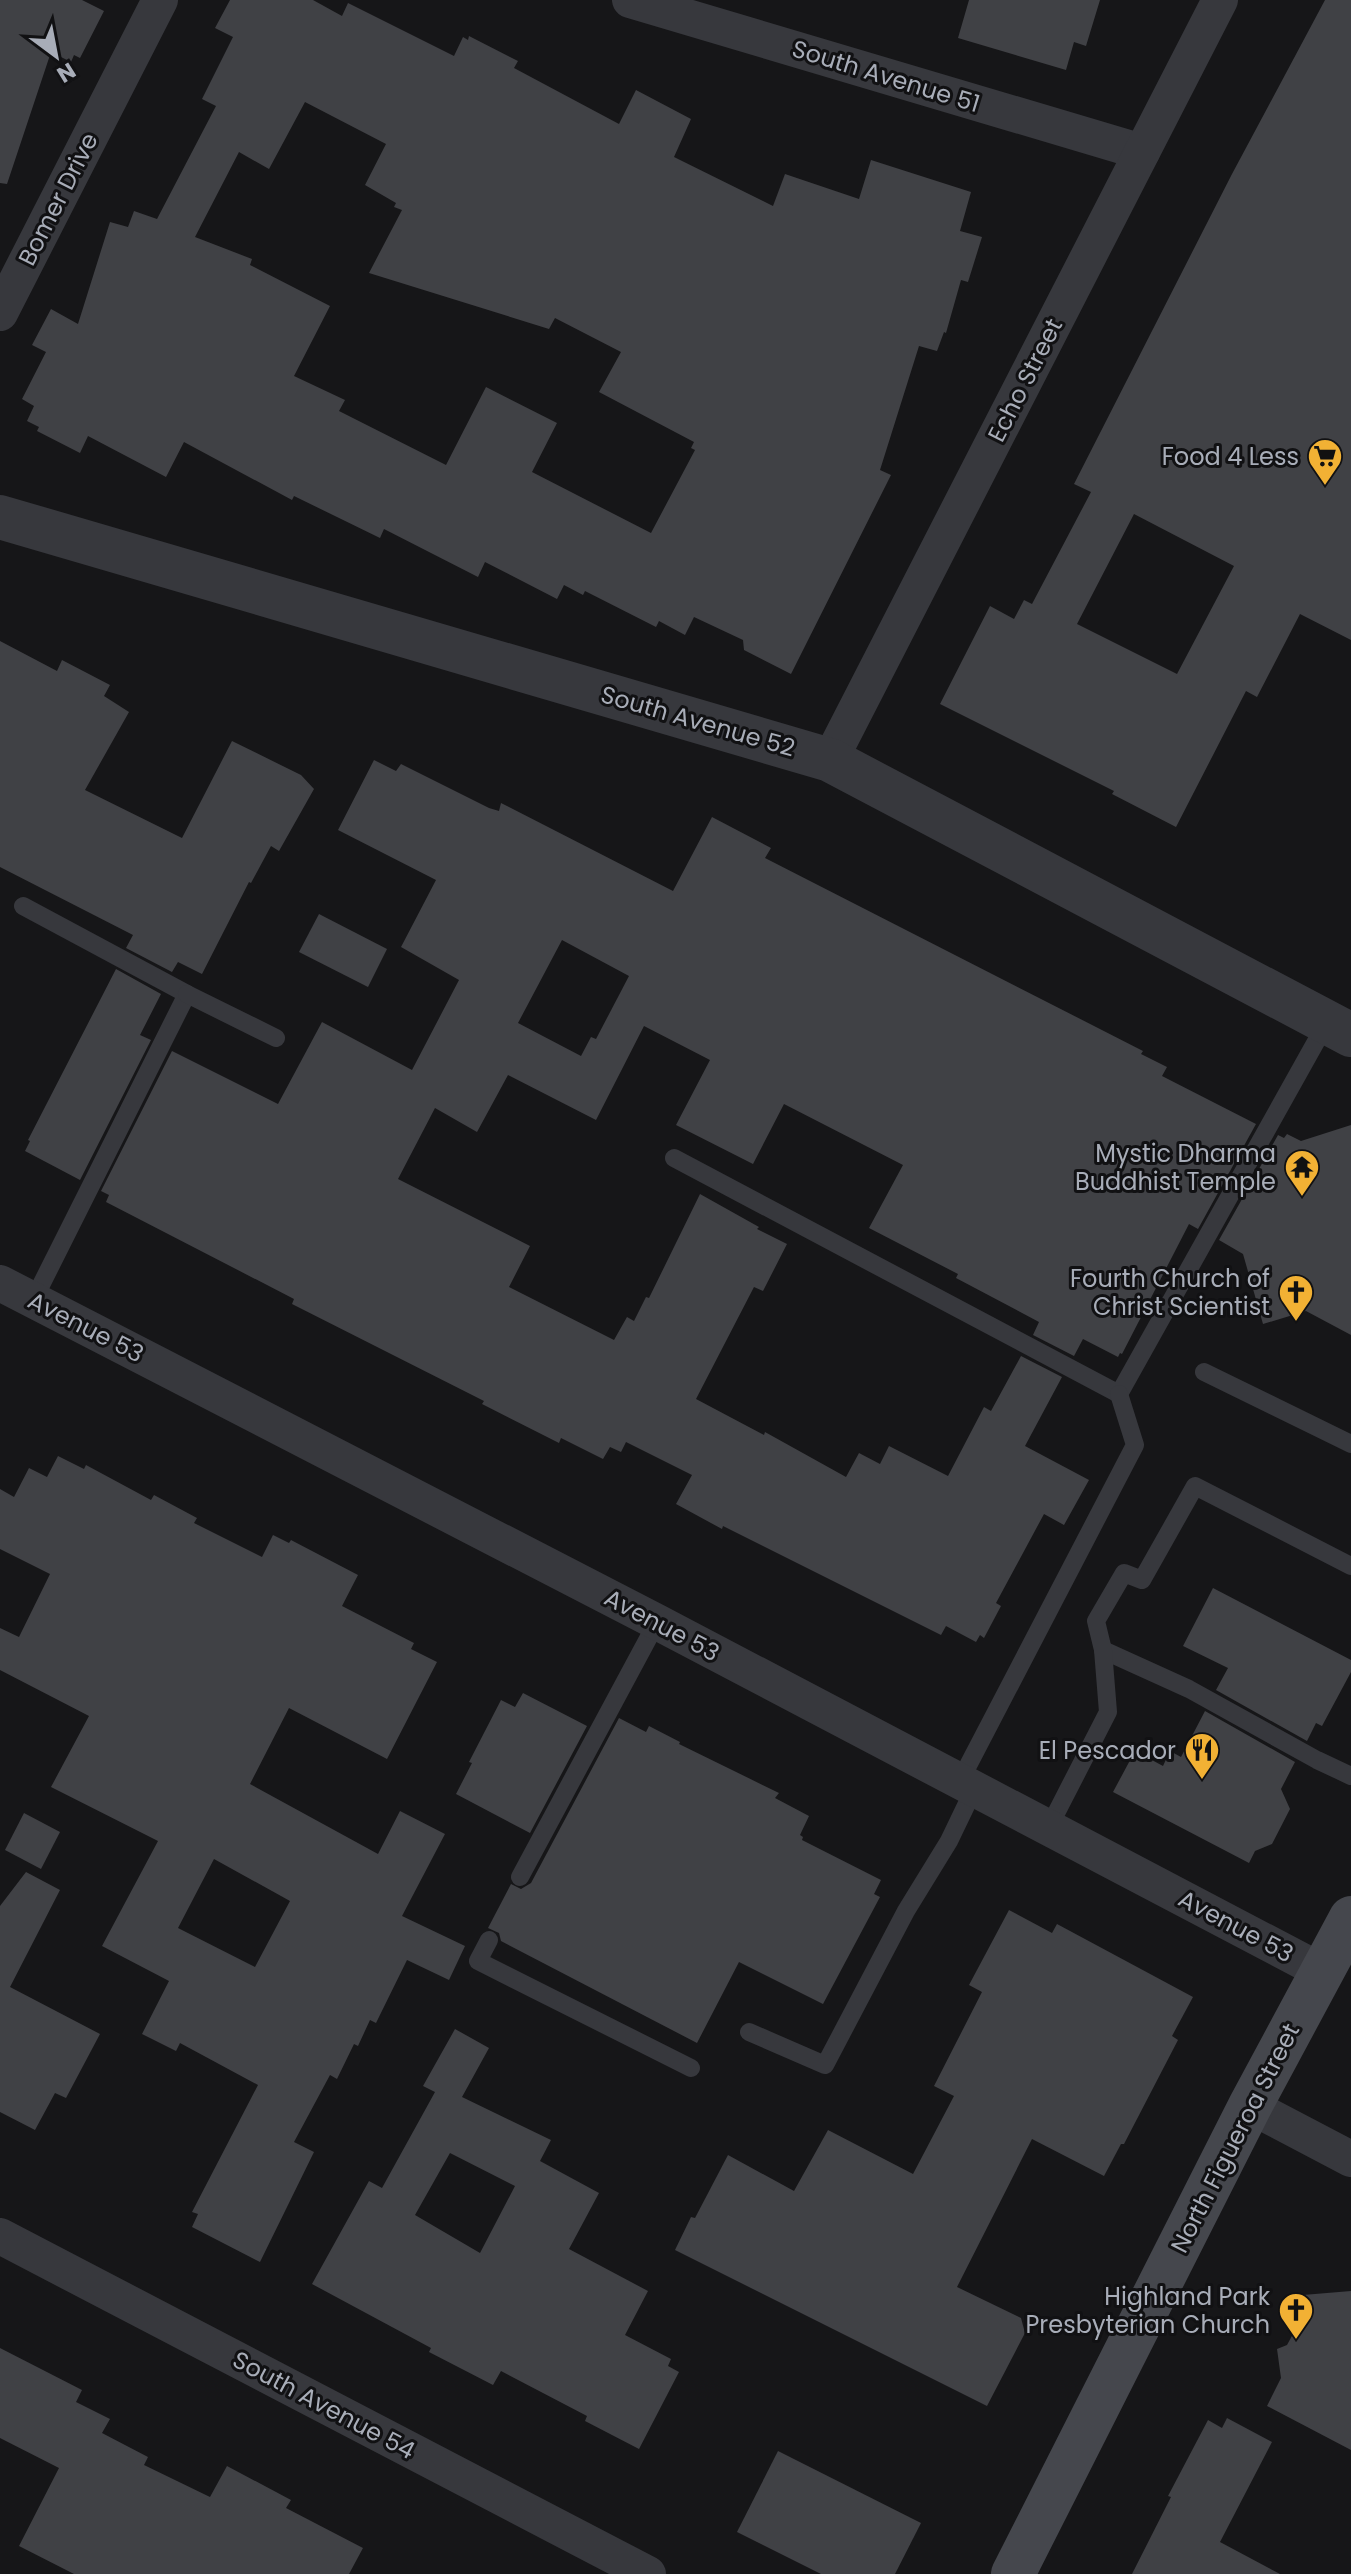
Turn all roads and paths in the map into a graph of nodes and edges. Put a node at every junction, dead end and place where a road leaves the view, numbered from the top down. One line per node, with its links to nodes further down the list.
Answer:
1 (160, 0): 5 (street, Bomer Drive)
2 (630, 0): 4 (street, South Avenue 51)
3 (1220, 0): 4 (street, Echo Street)
4 (1142, 152): 7 (street, Echo Street)
5 (0, 313)
6 (0, 517): 7 (street, South Avenue 52)
7 (830, 760): 10 (street, South Avenue 52)
8 (23, 906): 9 (lane)
9 (187, 994): 11 (lane); 14 (lane)
10 (1339, 1028): 16 (lane)
11 (276, 1038)
12 (674, 1158): 16 (lane)
13 (0, 1283): 14 (street, Avenue 53)
14 (34, 1299): 19 (street, Avenue 53)
15 (1204, 1372): 17 (lane)
16 (1119, 1394): 22 (lane)
17 (1351, 1444)
18 (1351, 1566): 20 (lane)
19 (657, 1622): 22 (street, Avenue 53); 24 (lane)
20 (1103, 1650): 21 (lane); 23 (lane)
21 (1351, 1776)
22 (967, 1785): 23 (street, Avenue 53); 28 (lane)
23 (1049, 1827): 27 (street, Avenue 53)
24 (520, 1877)
25 (1351, 1918): 27 (main road, North Figueroa Street)
26 (489, 1940): 29 (lane)
27 (1321, 1971): 30 (main road, North Figueroa Street)
28 (749, 2032)
29 (691, 2068)
30 (1250, 2106): 31 (street); 34 (main road, North Figueroa Street)
31 (1351, 2159)
32 (0, 2236): 33 (street, South Avenue 54)
33 (648, 2574)
34 (1013, 2574)

